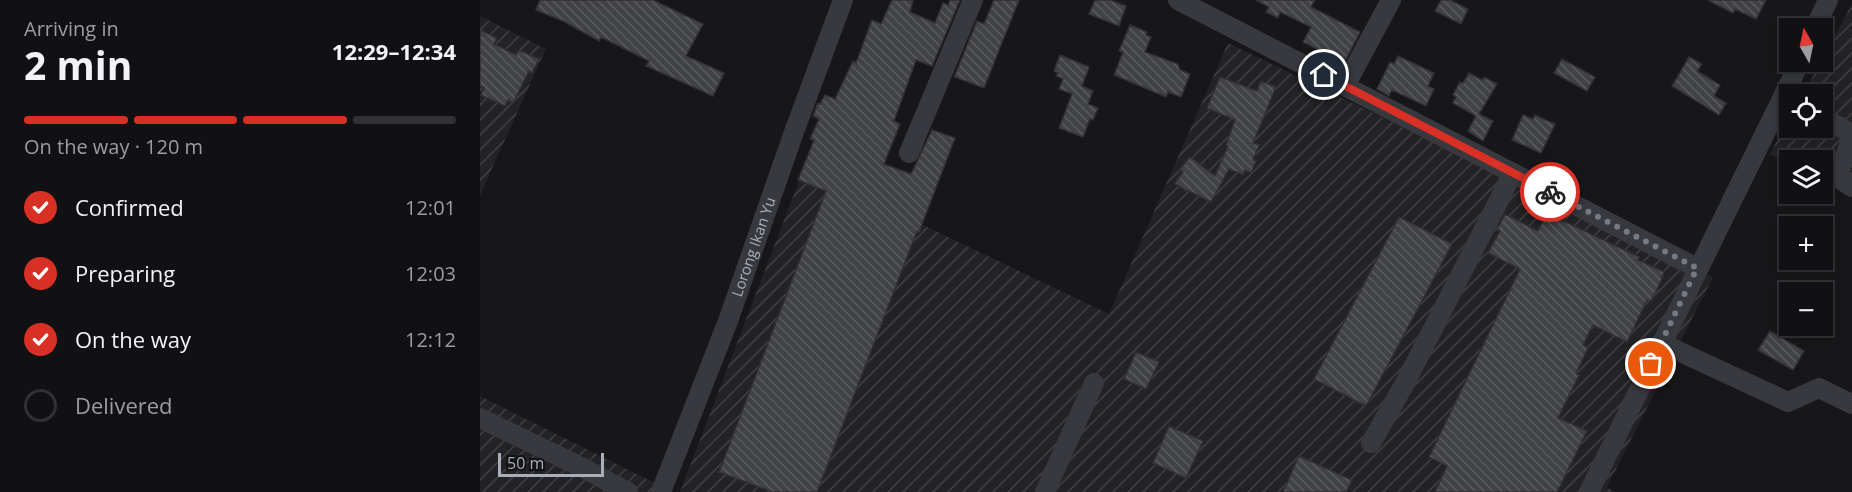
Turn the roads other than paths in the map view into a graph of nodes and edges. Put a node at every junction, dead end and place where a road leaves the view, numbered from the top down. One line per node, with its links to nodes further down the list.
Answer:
1 (843, 0): 21 (street, Lorong Ikan Yu)
2 (973, 0): 11 (street)
3 (1178, 0): 7 (street)
4 (1391, 0): 7 (street)
5 (1828, 0): 6 (street)
6 (1820, 18)
7 (1345, 86): 12 (street)
8 (1779, 111): 14 (street)
9 (1833, 124): 10 (street)
10 (1852, 136): 13 (street)
11 (909, 153)
12 (1513, 173): 14 (street); 19 (street)
13 (1852, 187)
14 (1697, 268): 15 (street)
15 (1661, 343): 17 (street); 23 (street)
16 (1094, 383): 22 (street)
17 (1852, 404)
18 (480, 418): 20 (street)
19 (1371, 443)
20 (628, 492)
21 (662, 492)
22 (1045, 492)
23 (1589, 492)

